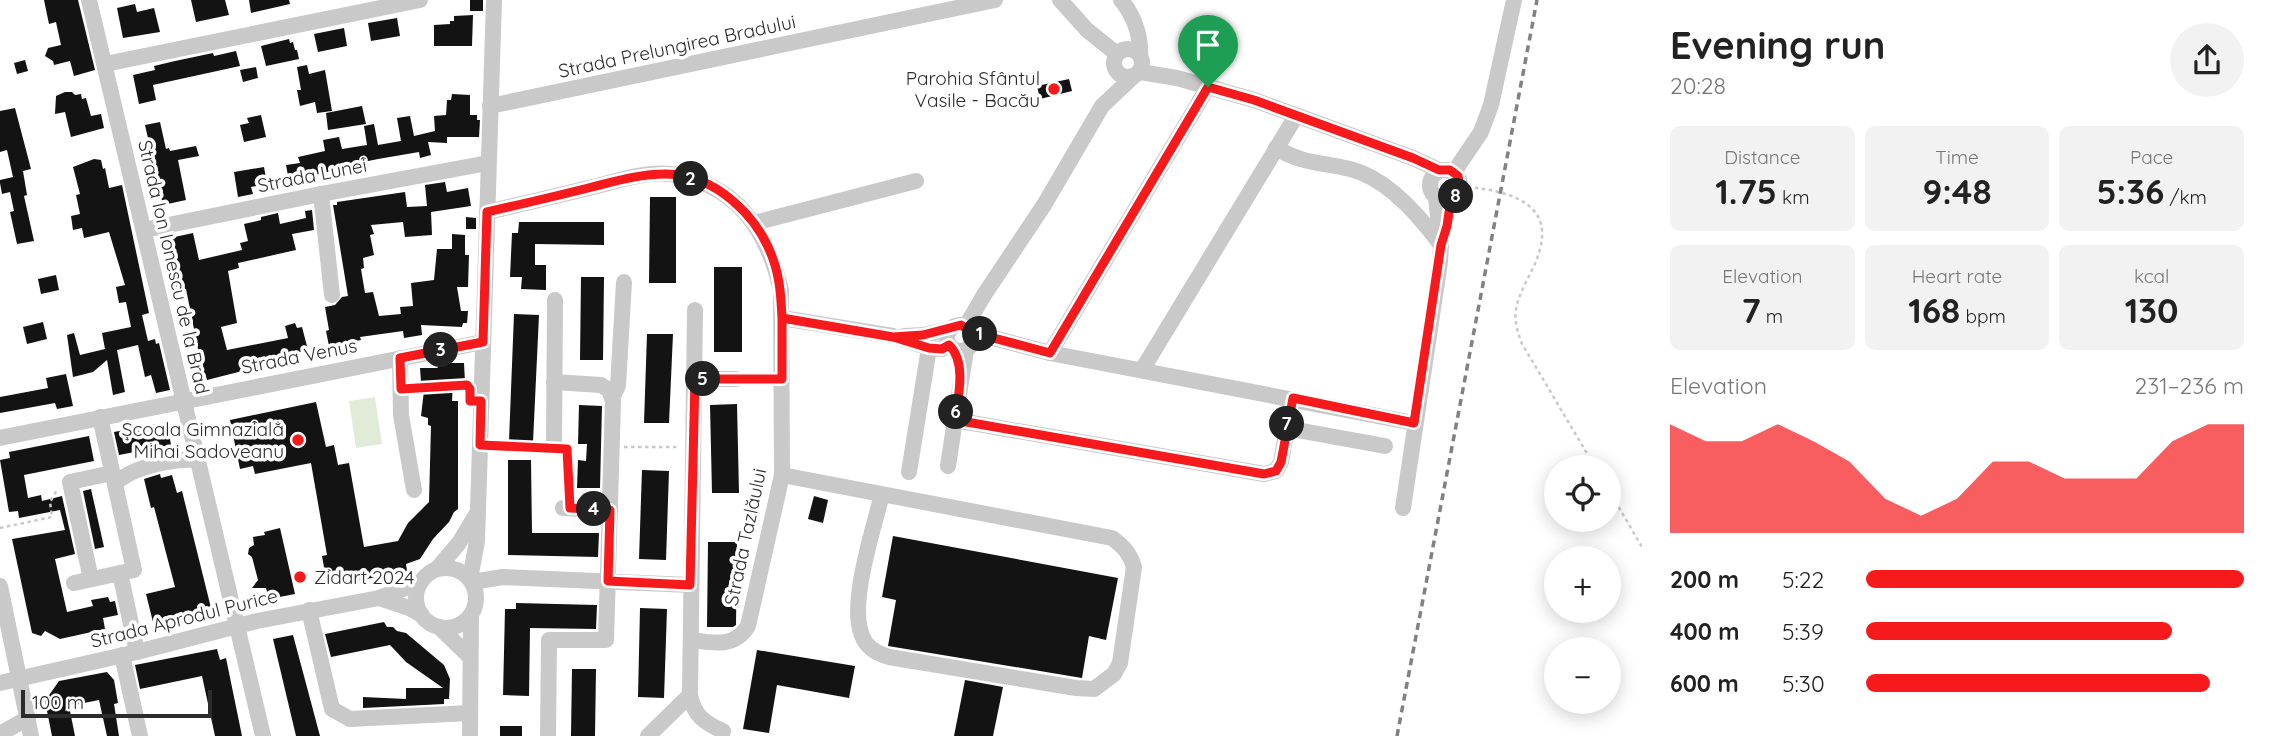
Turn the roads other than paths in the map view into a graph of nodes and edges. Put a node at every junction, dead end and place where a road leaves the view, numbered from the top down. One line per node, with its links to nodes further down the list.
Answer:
1 (89, 0): 10 (street, Strada Ion Ionescu de la Brad)
2 (420, 0): 8 (street)
3 (494, 0): 12 (street)
4 (995, 0): 12 (street, Strada Prelungirea Bradului)
5 (1060, 0): 9 (street)
6 (1121, 0): 9 (street)
7 (1514, 0): 17 (street)
8 (363, 5): 10 (street)
9 (1131, 61): 11 (street); 29 (street)
10 (104, 64): 21 (street, Strada Ion Ionescu de la Brad)
11 (1208, 87): 13 (street); 32 (street)
12 (491, 106): 15 (street)
13 (1296, 116): 14 (street); 17 (street)
14 (1276, 148): 22 (street); 34 (street)
15 (488, 163): 18 (street, Strada Lunei); 19 (street)
16 (916, 181): 20 (street)
17 (1447, 184): 22 (street)
18 (321, 194): 21 (street, Strada Lunei); 24 (street)
19 (487, 212): 20 (street, Strada Tazlăului); 30 (street)
20 (754, 223): 27 (street, Strada Tazlăului)
21 (144, 230): 40 (street, Strada Ion Ionescu de la Brad)
22 (1441, 245): 43 (street)
23 (624, 282): 38 (street)
24 (332, 295)
25 (555, 300): 37 (street)
26 (695, 310): 35 (street)
27 (782, 318): 28 (street); 51 (street, Strada Tazlăului)
28 (893, 337): 29 (street); 31 (street)
29 (961, 339): 31 (street); 32 (street); 42 (street)
30 (483, 342): 33 (street, Strada Venus); 58 (street)
31 (929, 348): 50 (street)
32 (1050, 353): 34 (street)
33 (400, 358): 40 (street, Strada Venus); 53 (street)
34 (1142, 370): 39 (street)
35 (695, 379): 36 (street); 67 (street)
36 (736, 379)
37 (554, 382): 38 (street); 47 (street)
38 (612, 398): 57 (street)
39 (1293, 398): 43 (street); 44 (street)
40 (184, 400): 41 (street, Strada Venus); 48 (street, Strada Ion Ionescu de la Brad)
41 (100, 417): 45 (street, Strada Venus); 52 (street)
42 (955, 420): 44 (street); 49 (street)
43 (1414, 423): 56 (street)
44 (1286, 428): 46 (street)
45 (0, 438)
46 (1385, 446)
47 (554, 447)
48 (198, 460): 52 (street); 73 (street, Strada Ion Ionescu de la Brad)
49 (947, 466)
50 (909, 472)
51 (782, 475): 54 (street); 75 (street, Strada Tazlăului)
52 (113, 478): 60 (street); 62 (street)
53 (414, 490)
54 (882, 494): 54 (street)
55 (566, 508): 57 (street)
56 (1403, 508)
57 (610, 510): 64 (street)
58 (478, 511): 59 (street); 63 (street)
59 (437, 569): 63 (street); 65 (street)
60 (120, 573): 62 (street); 76 (street)
61 (514, 578): 63 (street); 64 (street); 70 (street)
62 (91, 579): 66 (street)
63 (471, 581): 70 (street)
64 (608, 581): 67 (street); 89 (street)
65 (421, 582): 69 (street, Strada Aprodul Purice); 72 (street)
66 (74, 583)
67 (690, 585): 75 (street)
68 (0, 586): 78 (street)
69 (379, 598): 71 (street, Strada Aprodul Purice); 72 (street, Strada Aprodul Purice)
70 (473, 609): 74 (street); 77 (street)
71 (309, 610): 73 (street, Strada Aprodul Purice); 81 (street)
72 (422, 615): 74 (street)
73 (237, 625): 76 (street, Strada Aprodul Purice); 87 (street, Strada Ion Ionescu de la Brad)
74 (439, 627): 77 (street)
75 (691, 640): 80 (street)
76 (130, 654): 78 (street, Strada Aprodul Purice); 86 (street)
77 (469, 656): 81 (street)
78 (20, 678): 79 (street, Strada Aprodul Purice); 82 (street)
79 (0, 683)
80 (691, 700): 83 (street); 90 (street)
81 (470, 713): 88 (street)
82 (28, 718): 84 (street); 85 (street)
83 (723, 732)
84 (0, 734)
85 (32, 736)
86 (140, 736)
87 (263, 736)
88 (470, 736)
89 (548, 736)
90 (648, 736)

